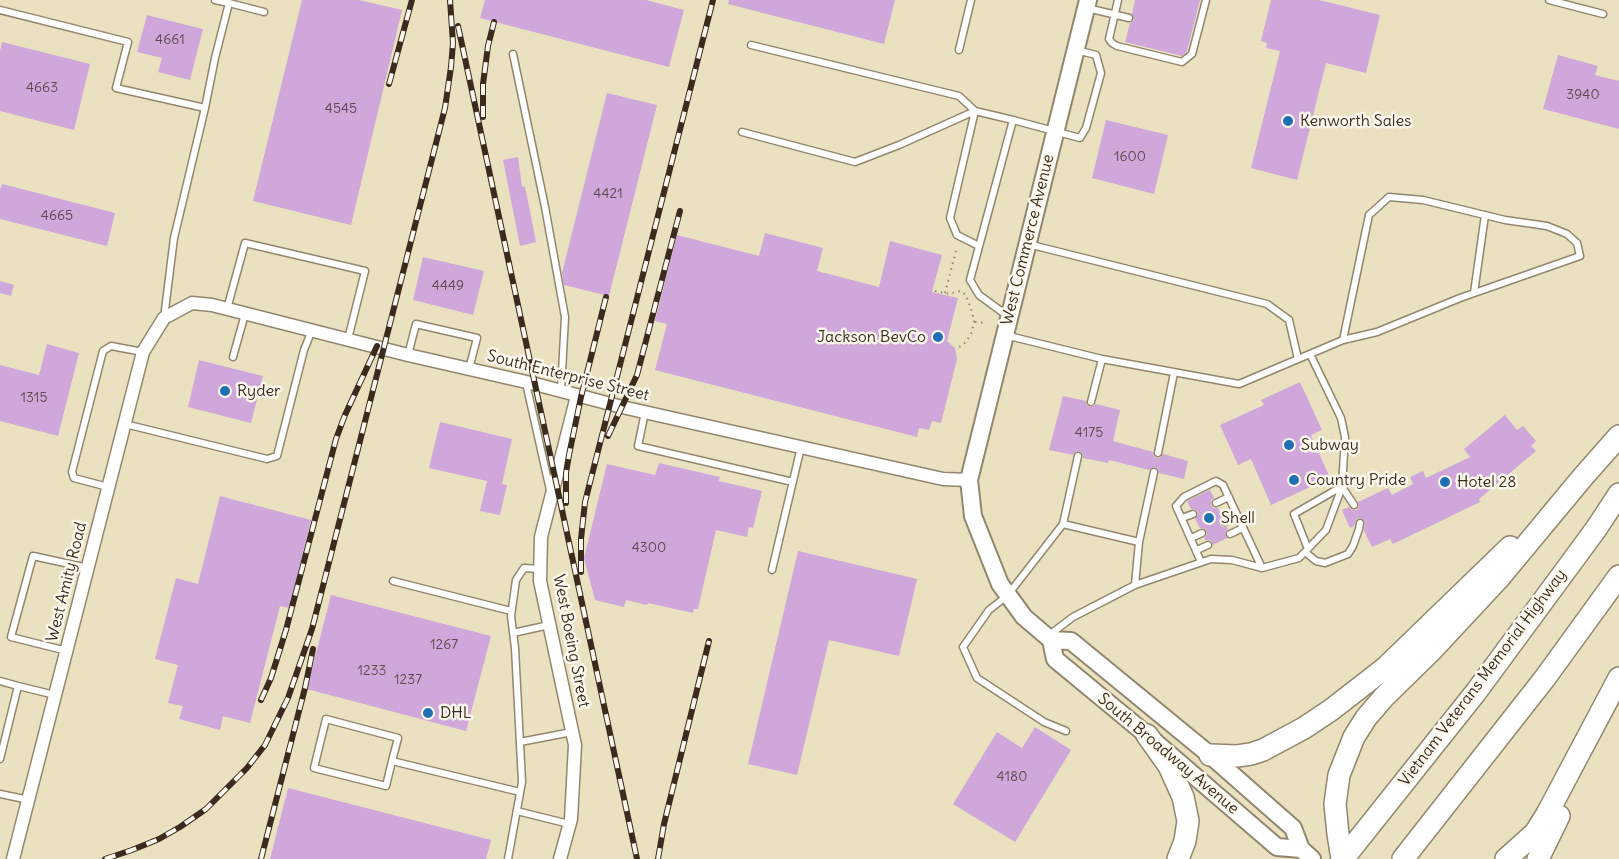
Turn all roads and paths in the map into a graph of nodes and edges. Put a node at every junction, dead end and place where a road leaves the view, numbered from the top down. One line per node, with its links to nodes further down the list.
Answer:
1 (215, 0): 6 (lane)
2 (971, 0): 14 (lane)
3 (1118, 0): 10 (lane)
4 (1206, 0): 10 (lane)
5 (1549, 0): 11 (lane)
6 (229, 3): 9 (lane); 17 (lane)
7 (1087, 4): 10 (lane); 15 (street, West Commerce Avenue)
8 (0, 10): 17 (lane)
9 (264, 12)
10 (1115, 14): 12 (lane)
11 (1603, 14)
12 (1130, 18)
13 (751, 45): 18 (lane)
14 (959, 50)
15 (1076, 50): 20 (street, West Commerce Avenue); 20 (lane)
16 (513, 54): 49 (lane)
17 (205, 108): 32 (lane)
18 (975, 111): 19 (lane); 21 (lane); 25 (lane)
19 (1012, 120): 20 (lane); 25 (lane)
20 (1056, 130): 24 (street, West Commerce Avenue)
21 (742, 132)
22 (1485, 215): 28 (lane); 28 (lane); 38 (lane)
23 (958, 242): 27 (path)
24 (1028, 244): 31 (street, West Commerce Avenue); 45 (lane)
25 (979, 246): 31 (lane)
26 (935, 291): 27 (path)
27 (945, 293): 33 (path)
28 (1474, 293): 38 (lane)
29 (227, 309): 30 (street, South Enterprise Street); 32 (street, South Enterprise Street); 37 (lane)
30 (245, 313): 35 (street, South Enterprise Street); 43 (lane)
31 (1009, 317): 36 (street, West Commerce Avenue)
32 (164, 318): 40 (street, West Amity Road)
33 (974, 321): 34 (path); 39 (path)
34 (987, 323)
35 (312, 330): 37 (street, South Enterprise Street); 53 (lane)
36 (1005, 335): 44 (lane); 60 (street, West Commerce Avenue)
37 (348, 340): 42 (street, South Enterprise Street)
38 (1343, 340): 41 (lane)
39 (958, 348)
40 (143, 352): 53 (street, West Amity Road); 62 (lane)
41 (1310, 354): 45 (lane); 63 (lane)
42 (408, 355): 46 (street, South Enterprise Street); 46 (lane)
43 (233, 357)
44 (1102, 359): 47 (lane); 51 (lane)
45 (1298, 359): 47 (lane)
46 (469, 369): 48 (street, South Enterprise Street)
47 (1174, 373): 56 (lane)
48 (526, 382): 49 (street, South Enterprise Street); 66 (lane)
49 (561, 392): 50 (street, South Enterprise Street)
50 (577, 396): 52 (street, South Enterprise Street); 66 (street, West Boeing Street)
51 (1091, 402)
52 (645, 412): 55 (street, South Enterprise Street); 61 (lane)
53 (125, 424): 62 (street, West Amity Road)
54 (1619, 436): 59 (highway)
55 (801, 447): 60 (street, South Enterprise Street); 61 (lane)
56 (1158, 453)
57 (1078, 456): 74 (lane)
58 (1154, 471): 79 (lane)
59 (1582, 478): 105 (highway); 118 (highway)
60 (969, 480): 91 (street, South Broadway Avenue)
61 (793, 482): 87 (lane)
62 (108, 487): 84 (street, West Amity Road)
63 (1341, 487): 68 (lane); 82 (lane); 82 (lane)
64 (1619, 494): 118 (highway, Vietnam Veterans Memorial Highway)
65 (1229, 497): 67 (lane); 70 (lane); 71 (lane)
66 (551, 498): 86 (street, West Boeing Street)
67 (1216, 503)
68 (1354, 505)
69 (1193, 514): 71 (lane)
70 (1238, 516): 72 (lane); 75 (lane)
71 (1182, 518): 78 (lane)
72 (1225, 522)
73 (1360, 523): 82 (lane)
74 (1063, 524): 79 (lane); 91 (lane)
75 (1243, 528): 77 (lane); 85 (lane)
76 (1202, 533): 78 (lane)
77 (1230, 534)
78 (1191, 538): 81 (lane)
79 (1138, 542): 90 (lane)
80 (1208, 545): 81 (lane)
81 (1197, 550): 83 (lane)
82 (1306, 550): 85 (lane)
83 (1201, 562): 85 (lane); 90 (lane)
84 (88, 568): 96 (street, West Amity Road); 96 (lane)
85 (1262, 568)
86 (540, 569): 92 (lane); 93 (street, West Boeing Street)
87 (772, 570)
88 (1619, 576): 119 (highway)
89 (393, 582): 92 (lane)
90 (1135, 585): 95 (lane)
91 (1007, 596): 95 (street, South Broadway Avenue); 101 (lane)
92 (511, 611): 94 (lane)
93 (549, 625): 94 (lane); 102 (street, West Boeing Street)
94 (513, 633): 104 (lane)
95 (1049, 638): 103 (street, South Broadway Avenue); 105 (street, South Broadway Avenue)
96 (67, 651): 100 (street, West Amity Road)
97 (1619, 680): 120 (highway); 121 (highway)
98 (0, 681): 99 (lane)
99 (18, 686): 100 (lane); 106 (lane)
100 (56, 695): 110 (street, West Amity Road)
101 (1066, 731)
102 (572, 732): 104 (lane); 112 (street, West Boeing Street)
103 (1147, 735): 113 (street, South Broadway Avenue); 117 (highway)
104 (520, 742): 108 (lane)
105 (1210, 754): 113 (street, South Broadway Avenue)
106 (0, 759)
107 (392, 761): 107 (lane); 108 (lane)
108 (520, 792): 111 (lane)
109 (0, 794): 110 (lane)
110 (29, 800): 114 (street, West Amity Road)
111 (517, 810): 112 (lane); 115 (lane)
112 (569, 824): 116 (street, West Boeing Street)
113 (1306, 854)
114 (13, 859)
115 (508, 859)
116 (560, 859)
117 (1178, 859)
118 (1342, 859)
119 (1403, 859)
120 (1506, 859)
121 (1538, 859)

